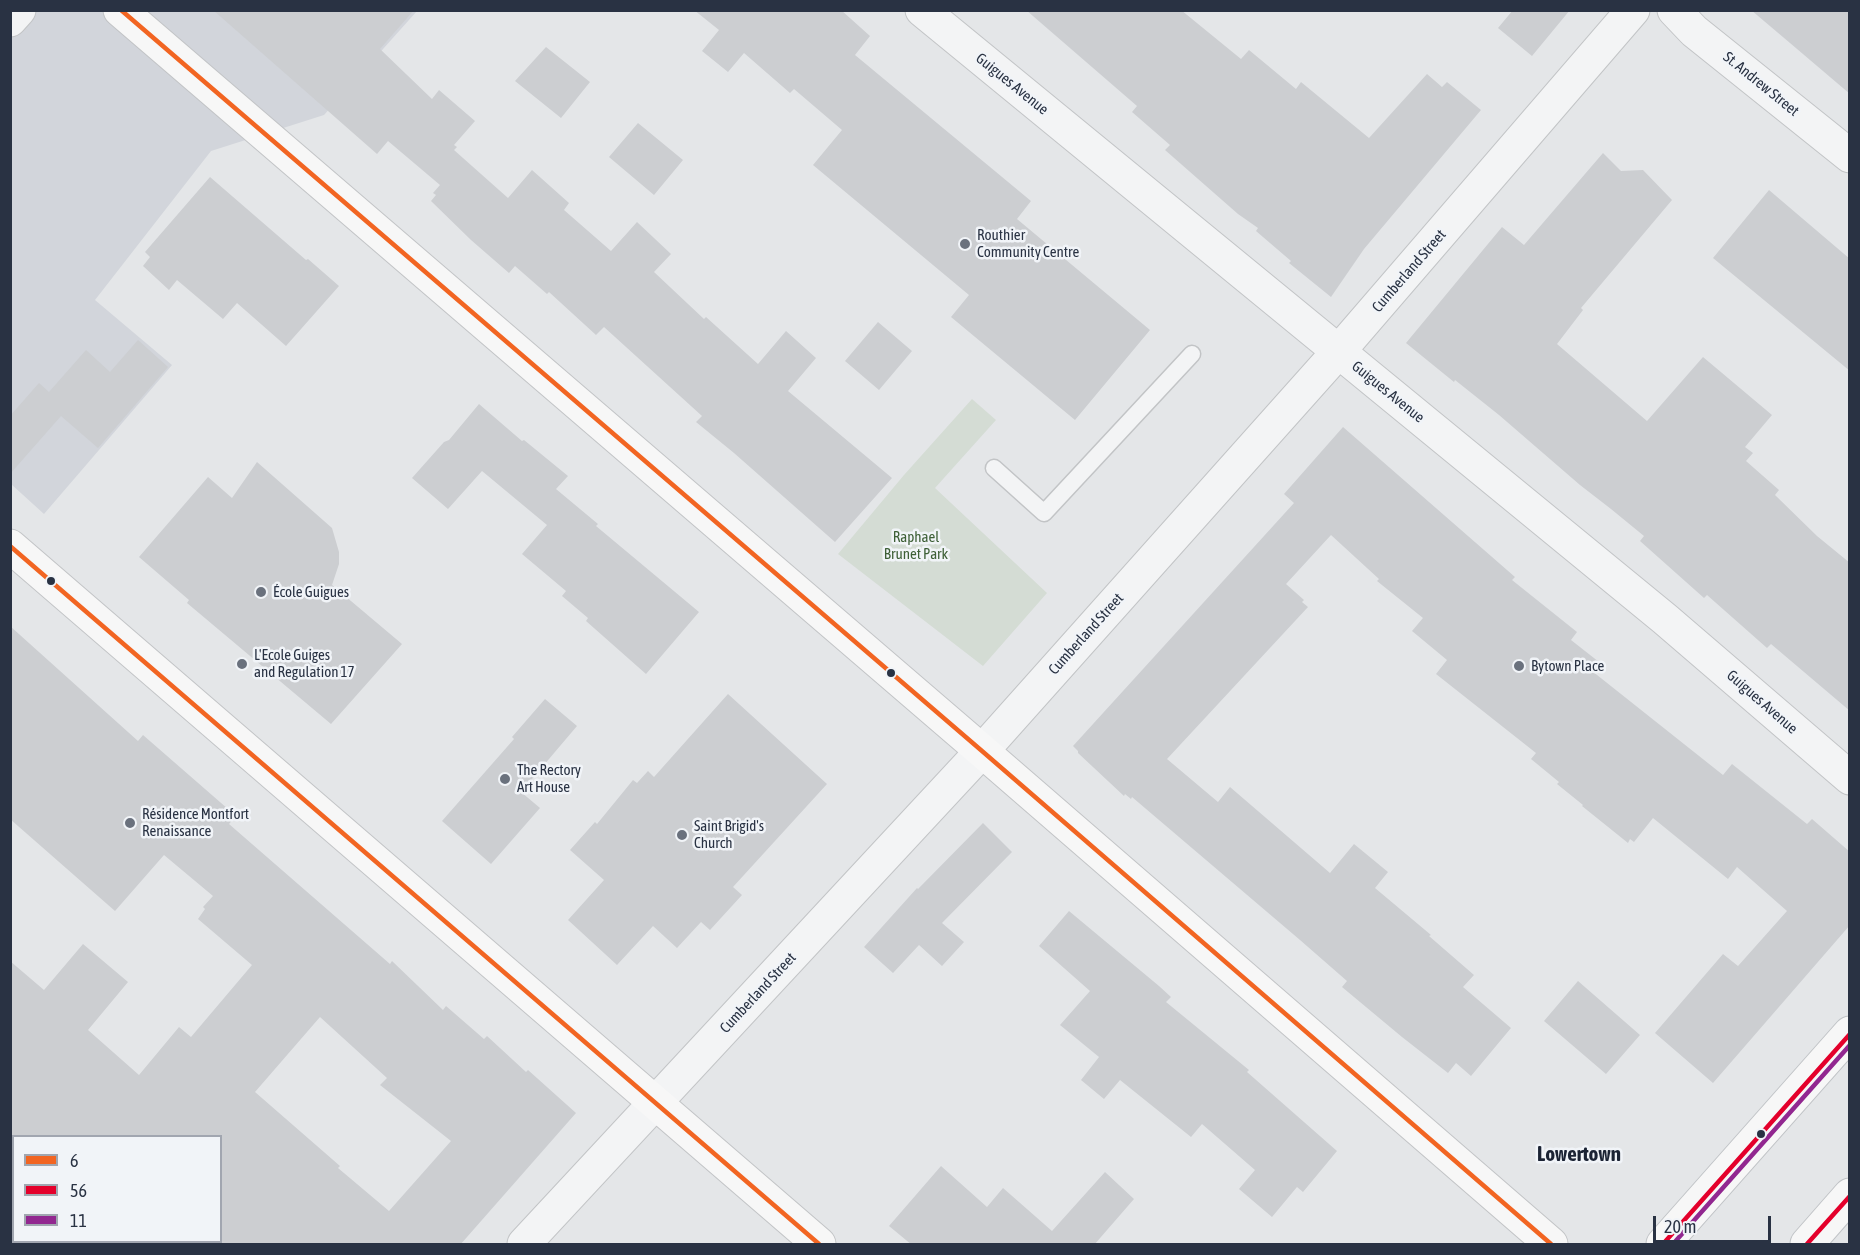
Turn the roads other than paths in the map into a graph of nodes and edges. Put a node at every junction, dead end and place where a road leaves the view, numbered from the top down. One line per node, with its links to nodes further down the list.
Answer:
1 (19, 10): 6 (street)
2 (120, 10): 12 (main road)
3 (922, 10): 8 (street, Guigues Avenue)
4 (1633, 10): 8 (street, Cumberland Street)
5 (1674, 10): 7 (street, St. Andrew Street)
6 (10, 20)
7 (1850, 156)
8 (1339, 351): 12 (street, Cumberland Street); 13 (street, Guigues Avenue)
9 (1192, 354): 10 (lane)
10 (994, 468)
11 (10, 546): 15 (main road)
12 (982, 751): 15 (street, Cumberland Street); 19 (main road)
13 (1850, 778)
14 (1850, 1033): 20 (main road)
15 (656, 1102): 17 (street, Cumberland Street); 18 (main road)
16 (1850, 1195): 21 (main road)
17 (524, 1245)
18 (819, 1245)
19 (1551, 1245)
20 (1663, 1245)
21 (1807, 1245)

